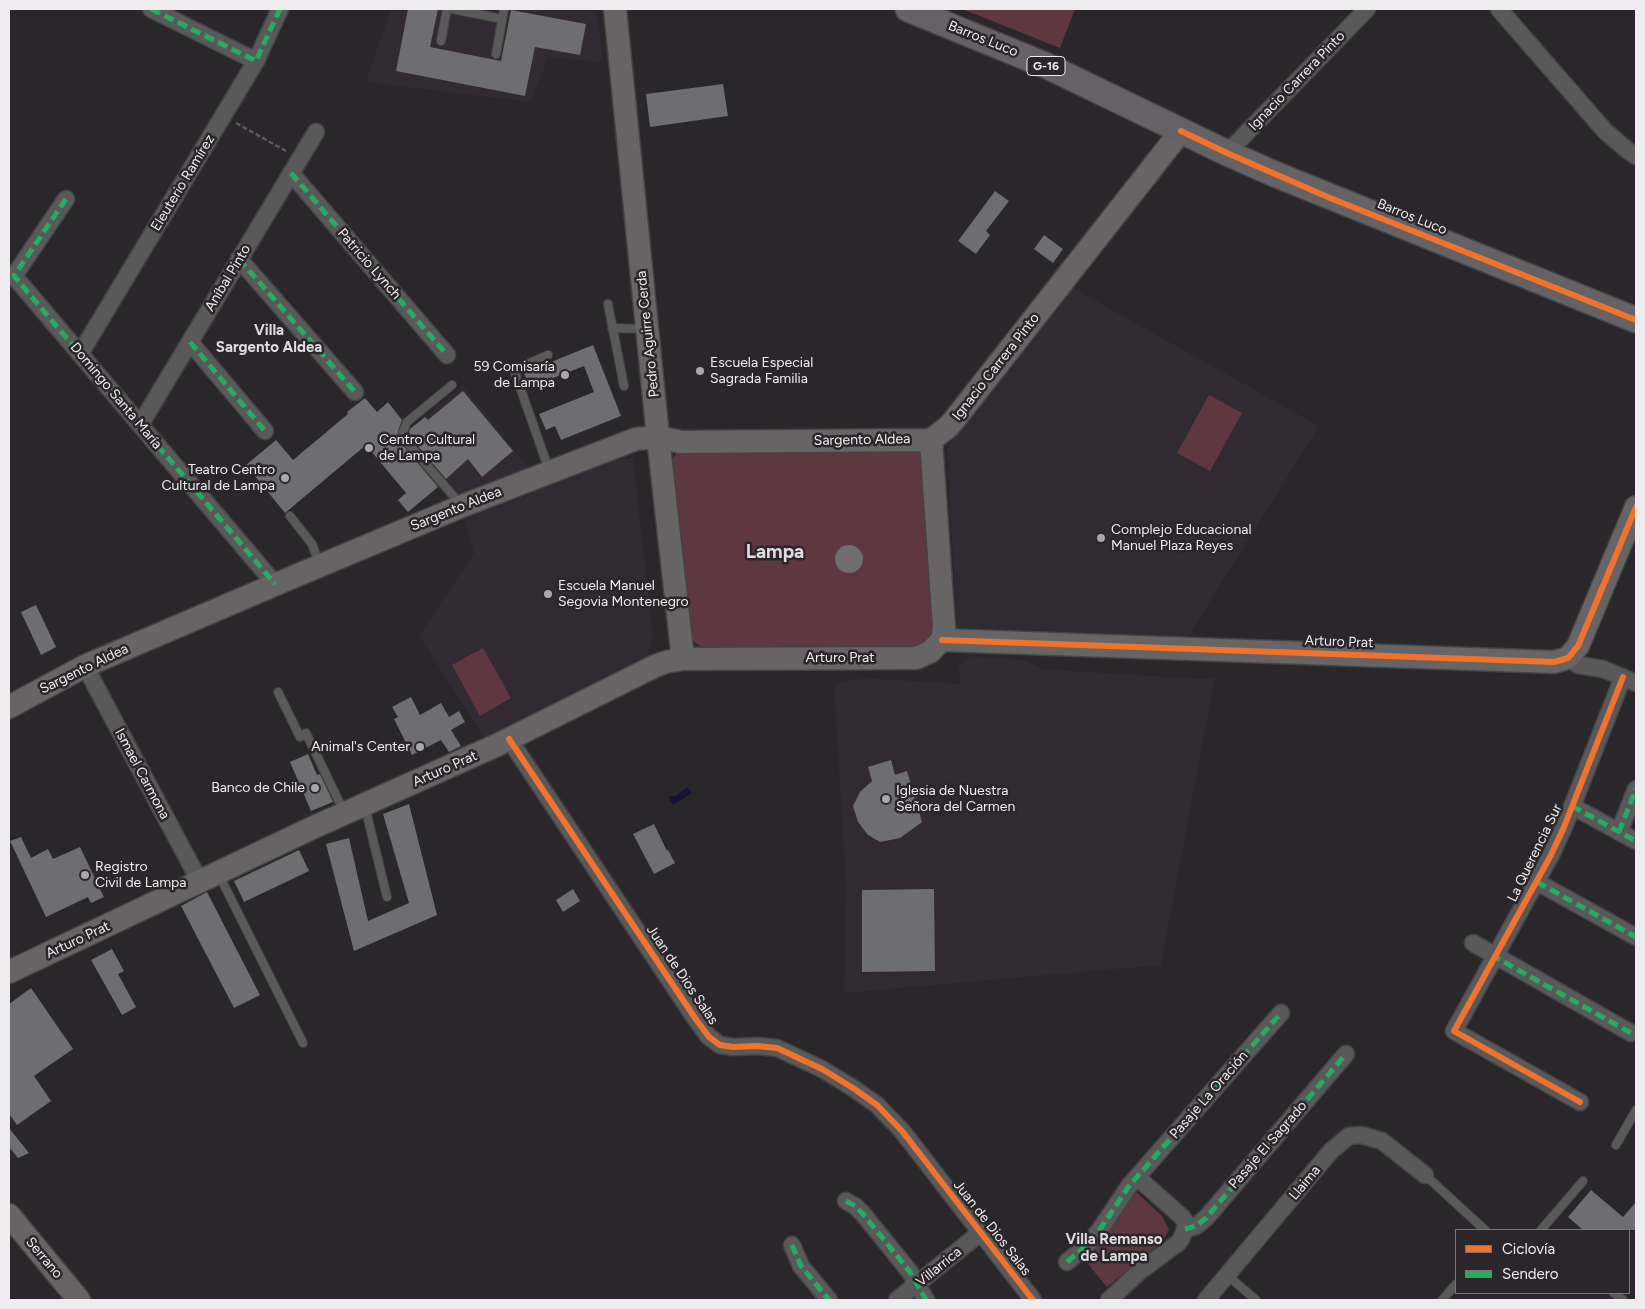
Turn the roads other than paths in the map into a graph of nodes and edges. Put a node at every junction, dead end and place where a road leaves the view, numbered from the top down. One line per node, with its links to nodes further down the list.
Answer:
1 (151, 9): 13 (street)
2 (280, 9): 13 (street, Eleuterio Ramírez)
3 (447, 9): 11 (lane)
4 (453, 9): 10 (lane)
5 (504, 9): 10 (lane)
6 (615, 9): 24 (main road, Pedro Aguirre Cerda)
7 (908, 9): 14 (main road, Barros Luco / G-16)
8 (1367, 9): 16 (street, Ignacio Carrera Pinto)
9 (1499, 9): 17 (street)
10 (502, 19): 12 (lane)
11 (441, 41)
12 (496, 54)
13 (256, 61): 26 (street, Eleuterio Ramírez)
14 (1181, 131): 16 (main road, Barros Luco / G-16); 35 (main road, Ignacio Carrera Pinto)
15 (316, 132): 18 (street, Aníbal Pinto)
16 (1227, 153): 22 (main road, Barros Luco / G-16)
17 (1636, 156)
18 (291, 173): 20 (street, Aníbal Pinto); 27 (street, Patricio Lynch)
19 (66, 199): 26 (street, Domingo Santa María)
20 (239, 259): 25 (street, Aníbal Pinto); 31 (street)
21 (608, 304): 23 (lane)
22 (1636, 320)
23 (612, 328): 24 (lane); 30 (lane)
24 (647, 329): 34 (main road, Pedro Aguirre Cerda)
25 (190, 342): 32 (street, Aníbal Pinto); 33 (street)
26 (80, 354): 32 (street, Domingo Santa María)
27 (447, 355)
28 (548, 355): 36 (lane)
29 (452, 385): 37 (lane)
30 (624, 386)
31 (355, 392)
32 (140, 425): 41 (street, Domingo Santa María)
33 (265, 431)
34 (658, 437): 35 (main road, Sargento Aldea); 36 (main road, Sargento Aldea); 44 (main road, Pedro Aguirre Cerda)
35 (931, 440): 42 (main road)
36 (550, 472): 37 (main road, Sargento Aldea)
37 (462, 506): 40 (main road, Sargento Aldea)
38 (1636, 507): 43 (main road)
39 (290, 516): 40 (lane)
40 (320, 565): 41 (main road, Sargento Aldea)
41 (275, 584): 45 (main road, Sargento Aldea)
42 (942, 640): 43 (main road, Arturo Prat); 44 (main road, Arturo Prat)
43 (1568, 658): 46 (street)
44 (683, 659): 49 (main road, Arturo Prat)
45 (85, 666): 48 (main road, Sargento Aldea); 55 (street, Ismael Carmona)
46 (1630, 680): 51 (street, La Querencia Sur)
47 (278, 692): 52 (lane)
48 (9, 707)
49 (510, 739): 52 (main road, Arturo Prat); 77 (street, Juan de Dios Salas)
50 (1636, 788): 53 (street)
51 (1572, 806): 53 (street); 56 (street, La Querencia Sur)
52 (354, 809): 55 (main road, Arturo Prat); 57 (lane)
53 (1619, 832): 54 (street)
54 (1636, 841)
55 (209, 878): 61 (main road, Arturo Prat); 64 (lane)
56 (1537, 882): 58 (street); 60 (street, La Querencia Sur)
57 (387, 897)
58 (1636, 937)
59 (1473, 944): 60 (street)
60 (1496, 957): 63 (street); 66 (street, La Querencia Sur)
61 (9, 972)
62 (1281, 1013): 70 (street, Pasaje La Oración)
63 (1631, 1033)
64 (303, 1043)
65 (1346, 1054): 74 (street, Pasaje El Sagrado)
66 (1580, 1102)
67 (1636, 1110): 68 (lane)
68 (1616, 1145)
69 (1425, 1176): 75 (lane); 80 (street, Llaima)
70 (1137, 1177): 74 (street); 79 (street, Pasaje La Oración)
71 (1583, 1181): 76 (lane)
72 (846, 1202): 81 (street)
73 (9, 1215): 83 (main road, Serrano)
74 (1186, 1229): 88 (street)
75 (1484, 1229)
76 (1542, 1229)
77 (980, 1233): 81 (street, Villarrica); 87 (street, Juan de Dios Salas)
78 (792, 1245): 84 (street)
79 (1067, 1262)
80 (1227, 1275): 89 (street, Llaima); 90 (lane)
81 (916, 1284): 85 (street, Villarrica); 86 (street)
82 (1455, 1285): 91 (lane)
83 (79, 1300)
84 (829, 1300)
85 (897, 1300)
86 (926, 1300)
87 (1033, 1300)
88 (1109, 1300)
89 (1206, 1300)
90 (1256, 1300)
91 (1442, 1300)

